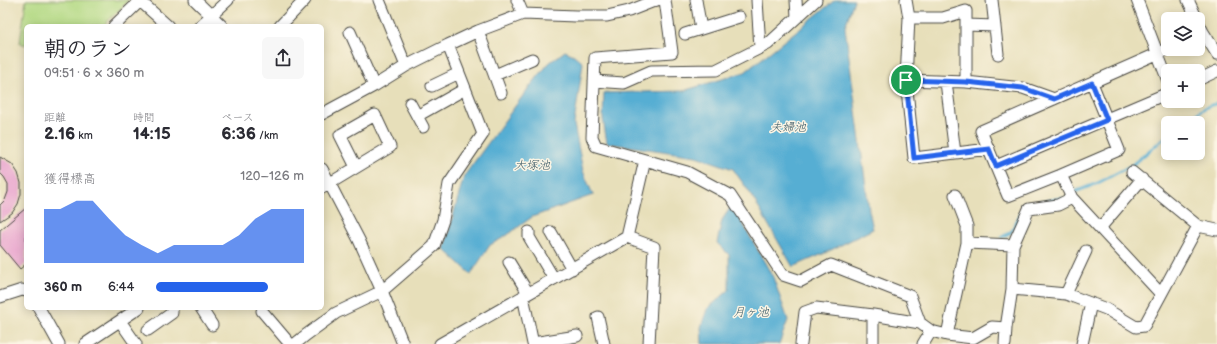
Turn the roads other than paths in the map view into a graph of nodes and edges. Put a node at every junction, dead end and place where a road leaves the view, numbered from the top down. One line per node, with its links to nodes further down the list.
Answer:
1 (140, 0): 23 (street); 24 (street)
2 (196, 0): 19 (street)
3 (228, 0): 19 (street)
4 (305, 0): 27 (street)
5 (379, 0): 43 (street)
6 (517, 0): 18 (street)
7 (657, 0): 18 (street)
8 (665, 0): 49 (street)
9 (696, 0): 30 (street)
10 (757, 0): 36 (street)
11 (796, 0): 21 (street)
12 (816, 0): 21 (street)
13 (906, 0): 22 (street)
14 (992, 0): 29 (street)
15 (1137, 0): 39 (street)
16 (1188, 0): 17 (street)
17 (1193, 12)
18 (523, 14): 31 (street)
19 (212, 16): 25 (street); 26 (street)
20 (739, 16): 30 (street)
21 (797, 17): 36 (street)
22 (909, 18): 28 (street); 48 (street)
23 (116, 24)
24 (166, 24)
25 (202, 24)
26 (220, 24)
27 (282, 24)
28 (966, 25): 29 (street); 51 (street)
29 (995, 26): 38 (street)
30 (701, 29): 33 (street)
31 (478, 31): 35 (street); 46 (street)
32 (350, 32): 53 (street)
33 (685, 34)
34 (1205, 38): 40 (street)
35 (448, 45): 43 (street); 45 (street)
36 (760, 48): 49 (street)
37 (1161, 52): 39 (street)
38 (998, 54)
39 (1158, 54): 42 (street); 52 (street)
40 (1217, 54)
41 (532, 59): 46 (street)
42 (1162, 64)
43 (406, 66): 53 (street)
44 (1217, 71): 47 (street)
45 (459, 73): 54 (street); 55 (street)
46 (494, 75): 56 (street)
47 (1205, 77)
48 (906, 80): 50 (street); 65 (street)
49 (594, 81): 66 (street)
50 (946, 82): 51 (street); 65 (street)
51 (966, 82): 58 (street)
52 (1092, 83): 58 (street); 62 (street)
53 (374, 86): 60 (street)
54 (432, 86)
55 (465, 89): 61 (street); 89 (street)
56 (501, 93)
57 (1161, 96): 62 (street)
58 (1054, 99): 64 (street)
59 (410, 103): 61 (street)
60 (324, 113)
61 (417, 116): 63 (street)
62 (1107, 120): 67 (street); 70 (street)
63 (423, 127)
64 (989, 149): 65 (street); 67 (street)
65 (955, 153)
66 (645, 160): 80 (street); 103 (street)
67 (996, 166): 70 (street)
68 (356, 167): 68 (street); 72 (street)
69 (1132, 172): 71 (street)
70 (1061, 175): 74 (street)
71 (1142, 179): 75 (street); 76 (street)
72 (326, 186): 89 (street)
73 (955, 195): 81 (street)
74 (1072, 198): 76 (street); 82 (street)
75 (1198, 226): 77 (street); 91 (street)
76 (1100, 228): 91 (street)
77 (1217, 230)
78 (529, 232): 86 (street)
79 (551, 232): 85 (street)
80 (627, 237): 85 (street); 120 (street)
81 (967, 243): 82 (street); 107 (street)
82 (1013, 245): 87 (street)
83 (1086, 251): 90 (street)
84 (509, 262): 92 (street)
85 (572, 269): 86 (street)
86 (554, 279): 92 (street)
87 (1012, 289): 90 (street); 109 (street)
88 (24, 290): 93 (street)
89 (382, 291): 115 (street); 116 (street)
90 (1066, 294): 94 (street)
91 (1161, 294): 94 (street)
92 (525, 295): 117 (street); 118 (street)
93 (0, 297)
94 (1091, 303): 124 (street)
95 (40, 310): 111 (street)
96 (136, 310): 102 (street)
97 (172, 310): 105 (street)
98 (202, 310): 104 (street)
99 (262, 311): 114 (street)
100 (873, 315): 103 (street); 121 (street); 122 (street)
101 (598, 318): 119 (street)
102 (120, 321): 112 (street); 113 (street)
103 (920, 323): 106 (street)
104 (212, 325)
105 (148, 330)
106 (931, 331): 107 (street); 123 (street)
107 (947, 335): 110 (street)
108 (577, 336): 118 (street)
109 (1008, 338): 110 (street)
110 (972, 341)
111 (58, 344)
112 (85, 344)
113 (136, 344)
114 (290, 344)
115 (295, 344)
116 (403, 344)
117 (440, 344)
118 (533, 344)
119 (604, 344)
120 (649, 344)
121 (801, 344)
122 (873, 344)
123 (923, 344)
124 (1082, 344)

